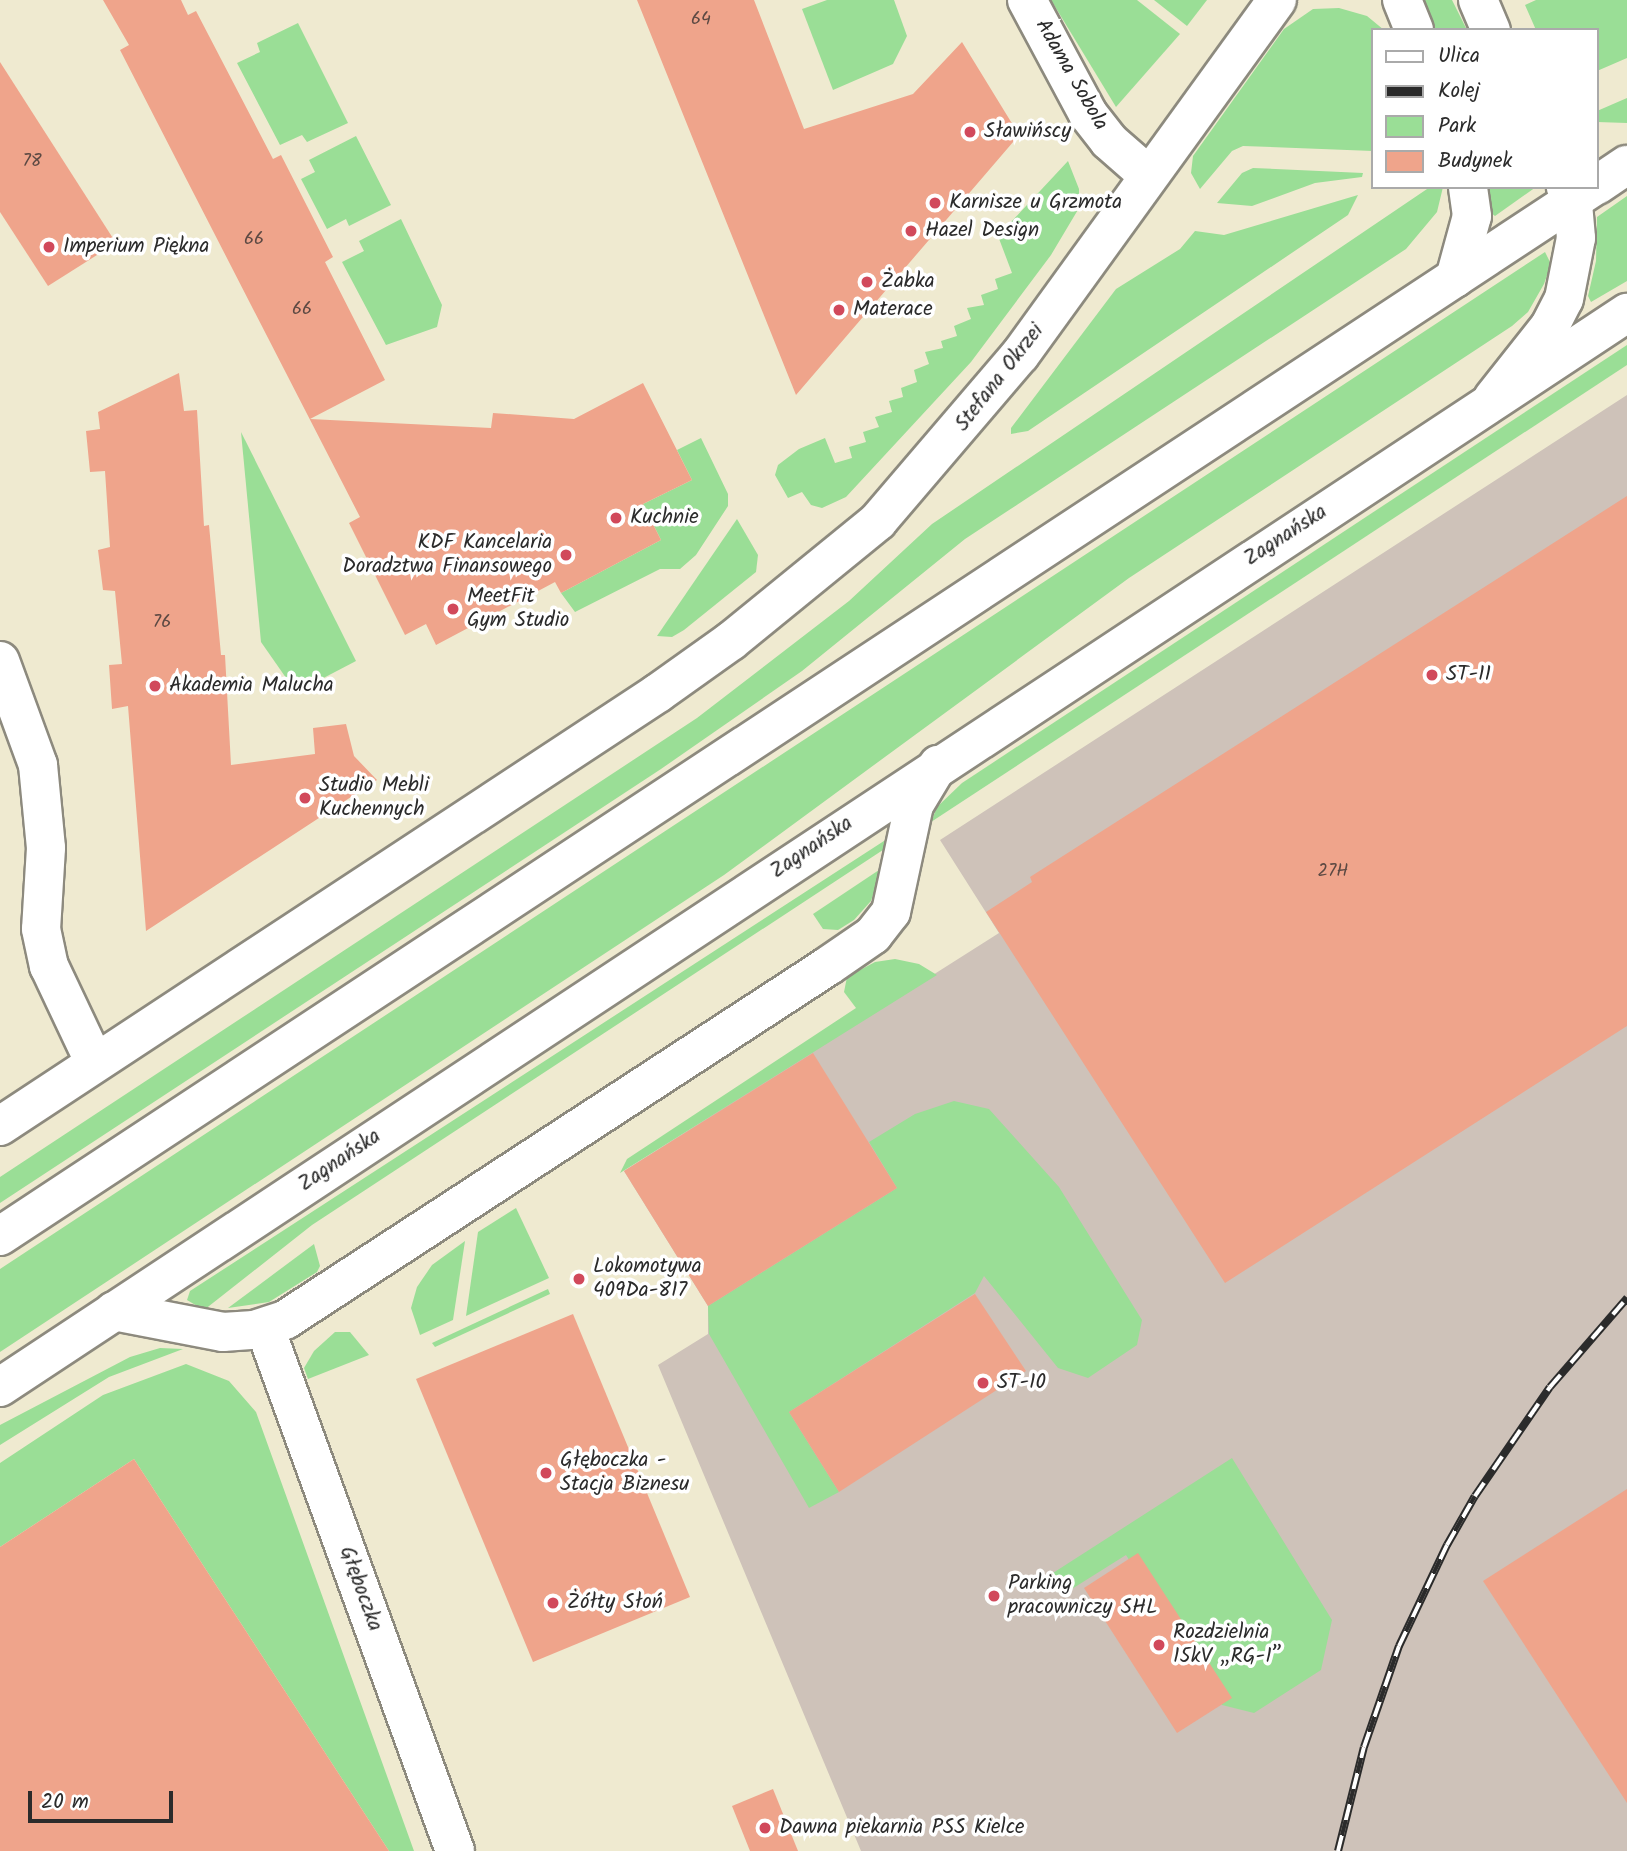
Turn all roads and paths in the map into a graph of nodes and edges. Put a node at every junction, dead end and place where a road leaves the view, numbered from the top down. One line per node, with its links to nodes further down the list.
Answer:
1 (1027, 0): 8 (street, Adama Sobola)
2 (1277, 0): 8 (street, Stefana Okrzei)
3 (1402, 0): 5 (street)
4 (1478, 0): 6 (street)
5 (1413, 28)
6 (1490, 28)
7 (1627, 165): 9 (street)
8 (1149, 176): 17 (street, Stefana Okrzei)
9 (1599, 181)
10 (1468, 189): 12 (street)
11 (1582, 190): 12 (street); 14 (street)
12 (1455, 278): 19 (street)
13 (1627, 313): 14 (street, Zagnańska)
14 (1489, 403): 16 (street, Zagnańska)
15 (0, 660): 17 (street)
16 (938, 765): 20 (street, Zagnańska); 21 (street)
17 (94, 1061): 18 (street)
18 (0, 1126)
19 (0, 1236)
20 (114, 1311): 21 (street); 22 (street, Zagnańska)
21 (265, 1328): 23 (street, Głęboczka)
22 (0, 1387)
23 (455, 1851)

